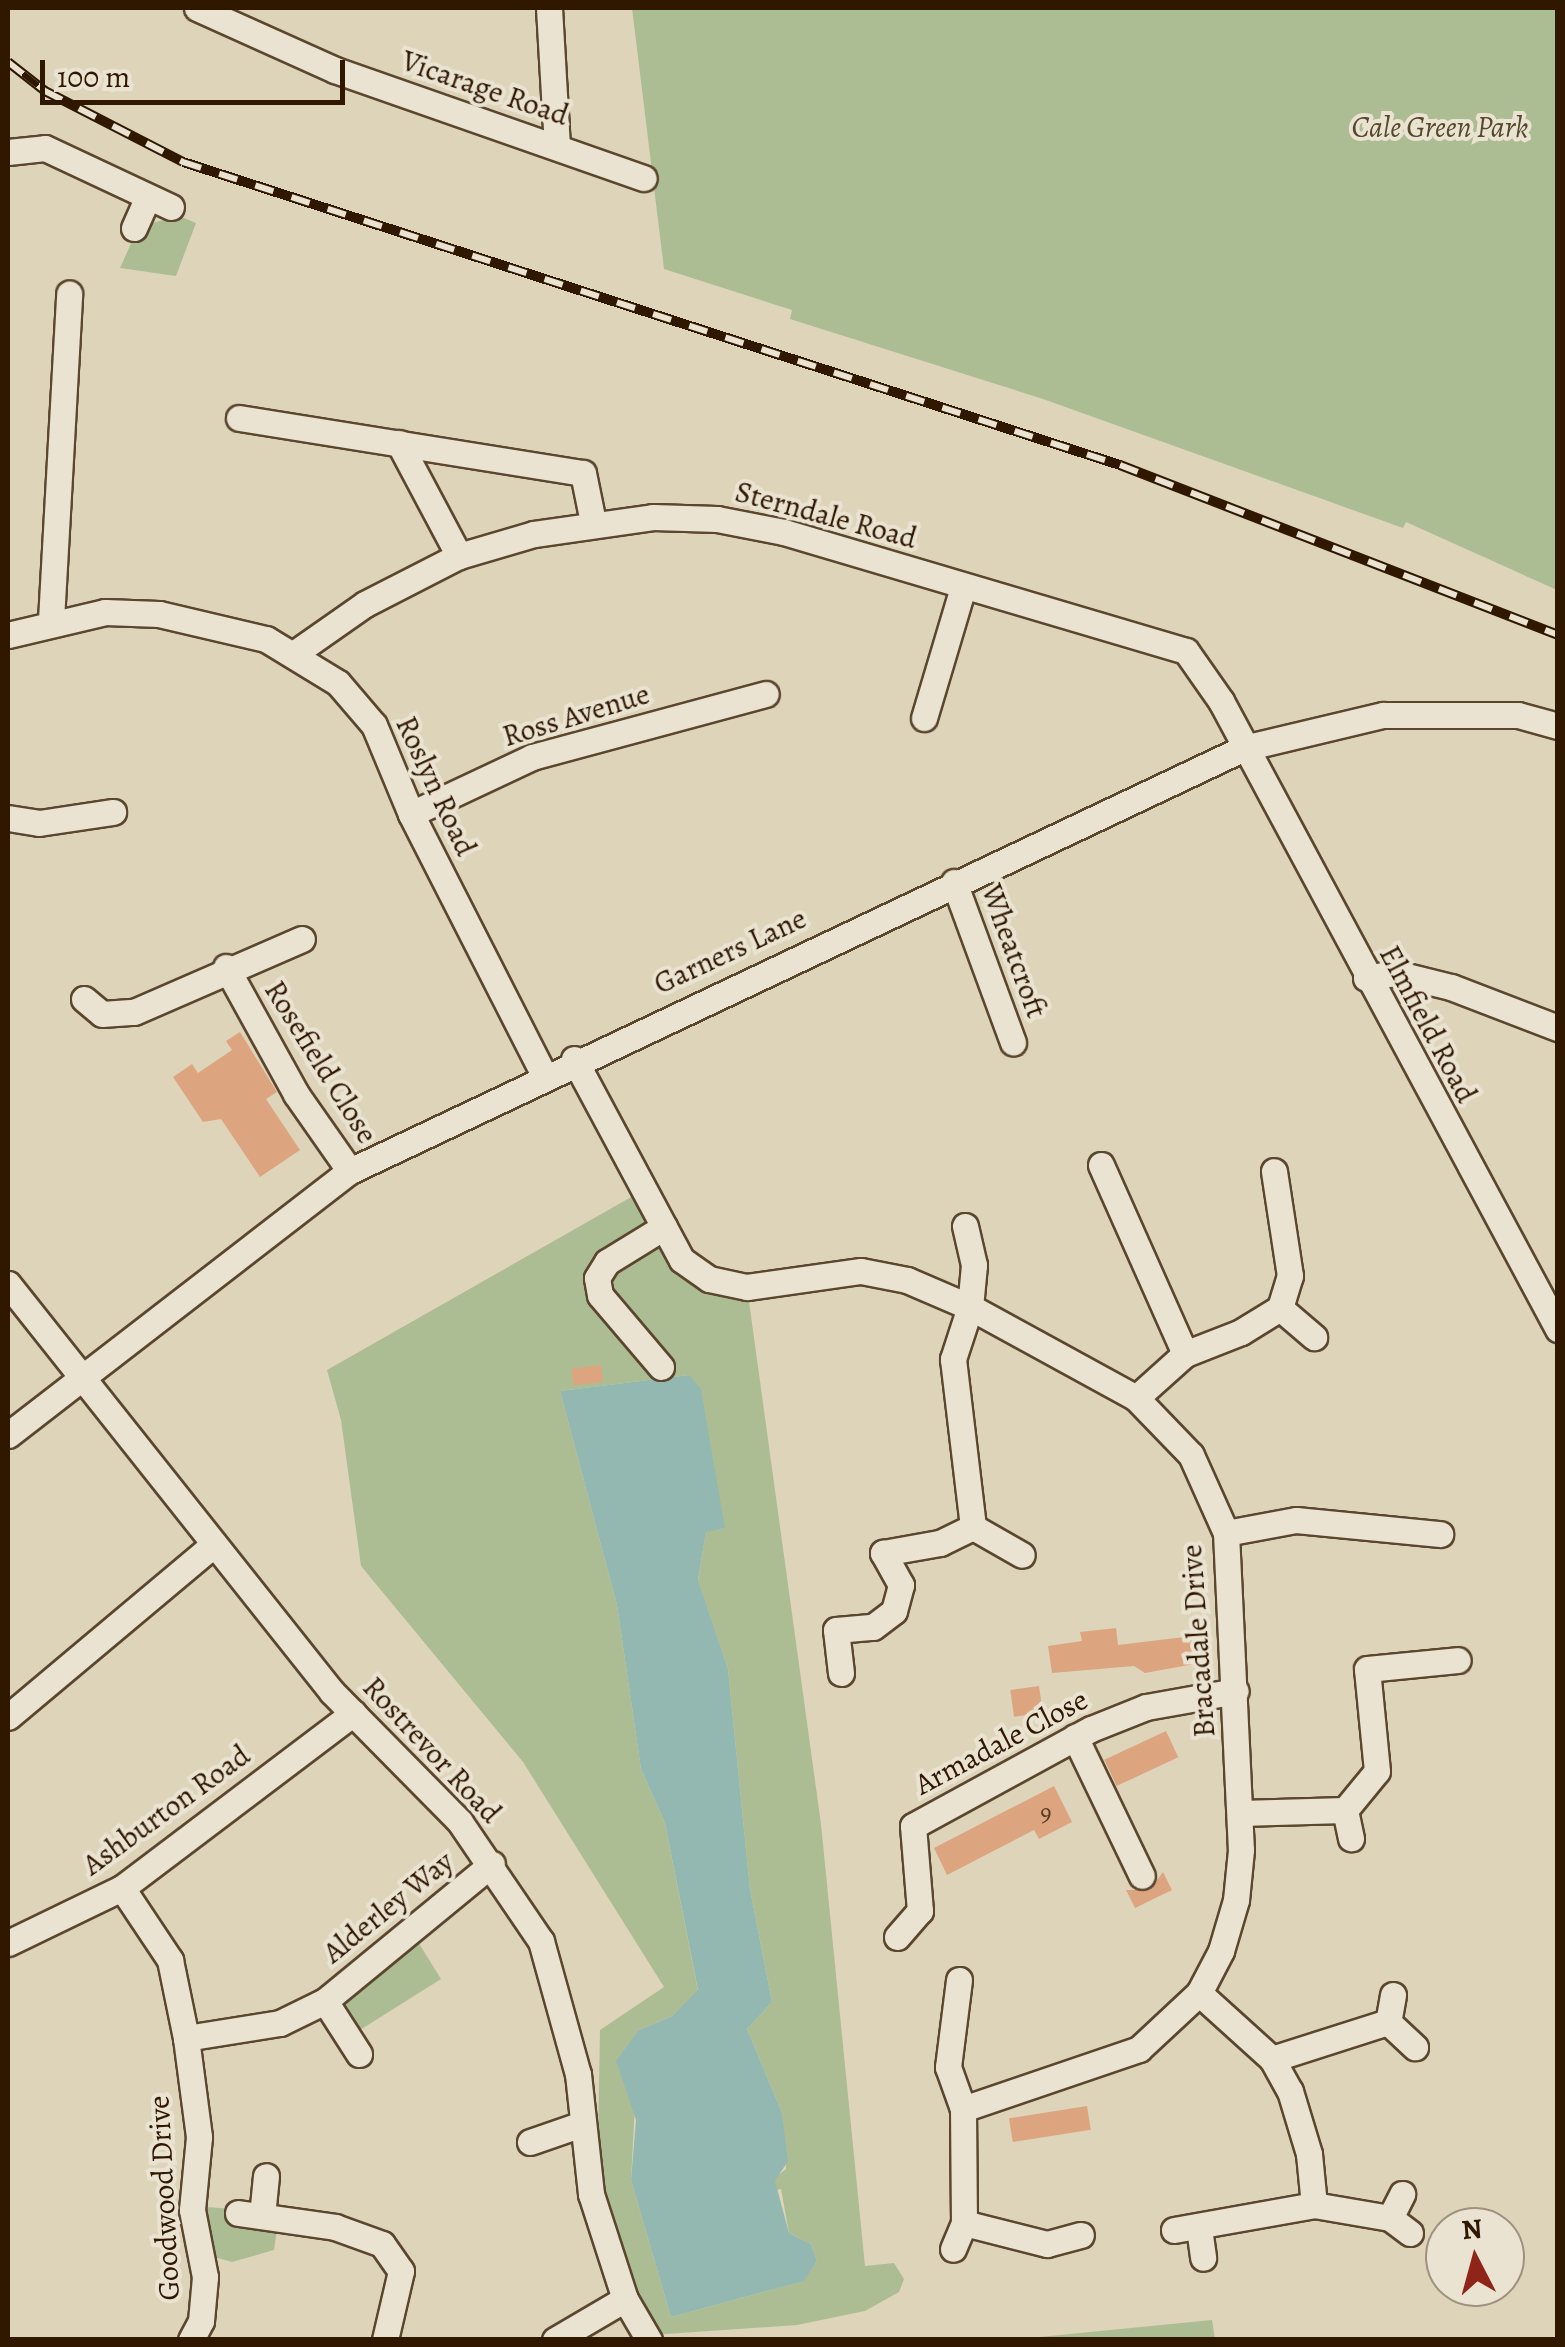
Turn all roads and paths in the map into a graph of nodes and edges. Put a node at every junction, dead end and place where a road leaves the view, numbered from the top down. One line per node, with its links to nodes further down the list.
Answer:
1 (197, 8): 3 (street, Vicarage Road)
2 (550, 8): 3 (street)
3 (557, 148): 5 (street, Vicarage Road)
4 (8, 152): 6 (street)
5 (644, 178)
6 (134, 228)
7 (69, 293): 13 (street)
8 (239, 418): 9 (street)
9 (400, 443): 10 (street); 11 (street)
10 (593, 522): 11 (street, Sterndale Road); 12 (street, Sterndale Road)
11 (459, 556): 15 (street, Sterndale Road)
12 (962, 587): 17 (street); 19 (street, Sterndale Road)
13 (51, 620): 14 (street, Roslyn Road); 15 (street, Roslyn Road)
14 (8, 635)
15 (295, 653): 21 (street, Roslyn Road)
16 (766, 694): 21 (street, Ross Avenue)
17 (924, 718)
18 (1558, 726): 19 (street, Garners Lane)
19 (1244, 748): 23 (street, Garners Lane); 26 (street, Elmfield Road)
20 (113, 812): 22 (street)
21 (411, 814): 31 (street, Roslyn Road)
22 (8, 818)
23 (954, 882): 29 (street, Wheatcroft); 30 (street, Garners Lane)
24 (302, 940): 25 (street)
25 (226, 968): 27 (street, Rosefield Close); 34 (street, Rosefield Close)
26 (1366, 978): 28 (street); 40 (street, Elmfield Road)
27 (84, 999)
28 (1558, 1028)
29 (1012, 1042)
30 (574, 1059): 31 (street, Garners Lane); 36 (street, Bracadale Drive)
31 (544, 1075): 34 (street, Garners Lane)
32 (1102, 1165): 42 (street)
33 (1274, 1170): 39 (street)
34 (350, 1171): 44 (street, Garners Lane)
35 (965, 1226): 38 (street)
36 (664, 1227): 38 (street, Bracadale Drive); 43 (street)
37 (8, 1284): 44 (street, Rostrevor Road)
38 (970, 1307): 45 (street, Bracadale Drive); 47 (street)
39 (1280, 1308): 41 (street); 42 (street)
40 (1558, 1329)
41 (1314, 1337)
42 (1185, 1354): 45 (street)
43 (661, 1367)
44 (79, 1376): 46 (street, Garners Lane); 50 (street, Rostrevor Road)
45 (1136, 1398): 48 (street, Bracadale Drive)
46 (8, 1434)
47 (974, 1527): 51 (street); 53 (street)
48 (1226, 1533): 49 (street); 54 (street, Bracadale Drive)
49 (1440, 1534)
50 (214, 1544): 55 (street, Rostrevor Road); 56 (street)
51 (1022, 1555)
52 (1458, 1660): 58 (street)
53 (842, 1674)
54 (1236, 1690): 57 (street, Armadale Close); 59 (street, Bracadale Drive)
55 (353, 1713): 61 (street, Rostrevor Road); 63 (street, Ashburton Road)
56 (8, 1717)
57 (1075, 1737): 62 (street); 64 (street, Armadale Close)
58 (1345, 1810): 59 (street); 60 (street)
59 (1240, 1813): 67 (street, Bracadale Drive)
60 (1351, 1838)
61 (492, 1864): 69 (street, Alderley Way); 76 (street, Rostrevor Road)
62 (1142, 1876)
63 (122, 1888): 65 (street, Ashburton Road); 71 (street, Goodwood Drive)
64 (896, 1937)
65 (8, 1943)
66 (959, 1980): 75 (street)
67 (1199, 1993): 74 (street); 75 (street, Bracadale Drive)
68 (1393, 1995): 70 (street)
69 (325, 2001): 71 (street, Alderley Way); 73 (street, Alderley Way)
70 (1388, 2022): 72 (street); 74 (street)
71 (186, 2038): 86 (street, Goodwood Drive)
72 (1416, 2047)
73 (360, 2054)
74 (1272, 2059): 79 (street)
75 (963, 2109): 81 (street)
76 (582, 2124): 77 (street); 85 (street, Rostrevor Road)
77 (530, 2142)
78 (266, 2176): 87 (street)
79 (1314, 2206): 80 (street); 84 (street)
80 (1401, 2215)
81 (964, 2224): 82 (street); 83 (street)
82 (1081, 2235)
83 (954, 2250)
84 (1203, 2258)
85 (625, 2298): 88 (street); 89 (street, Rostrevor Road)
86 (191, 2340)
87 (384, 2340)
88 (555, 2340)
89 (649, 2340)

